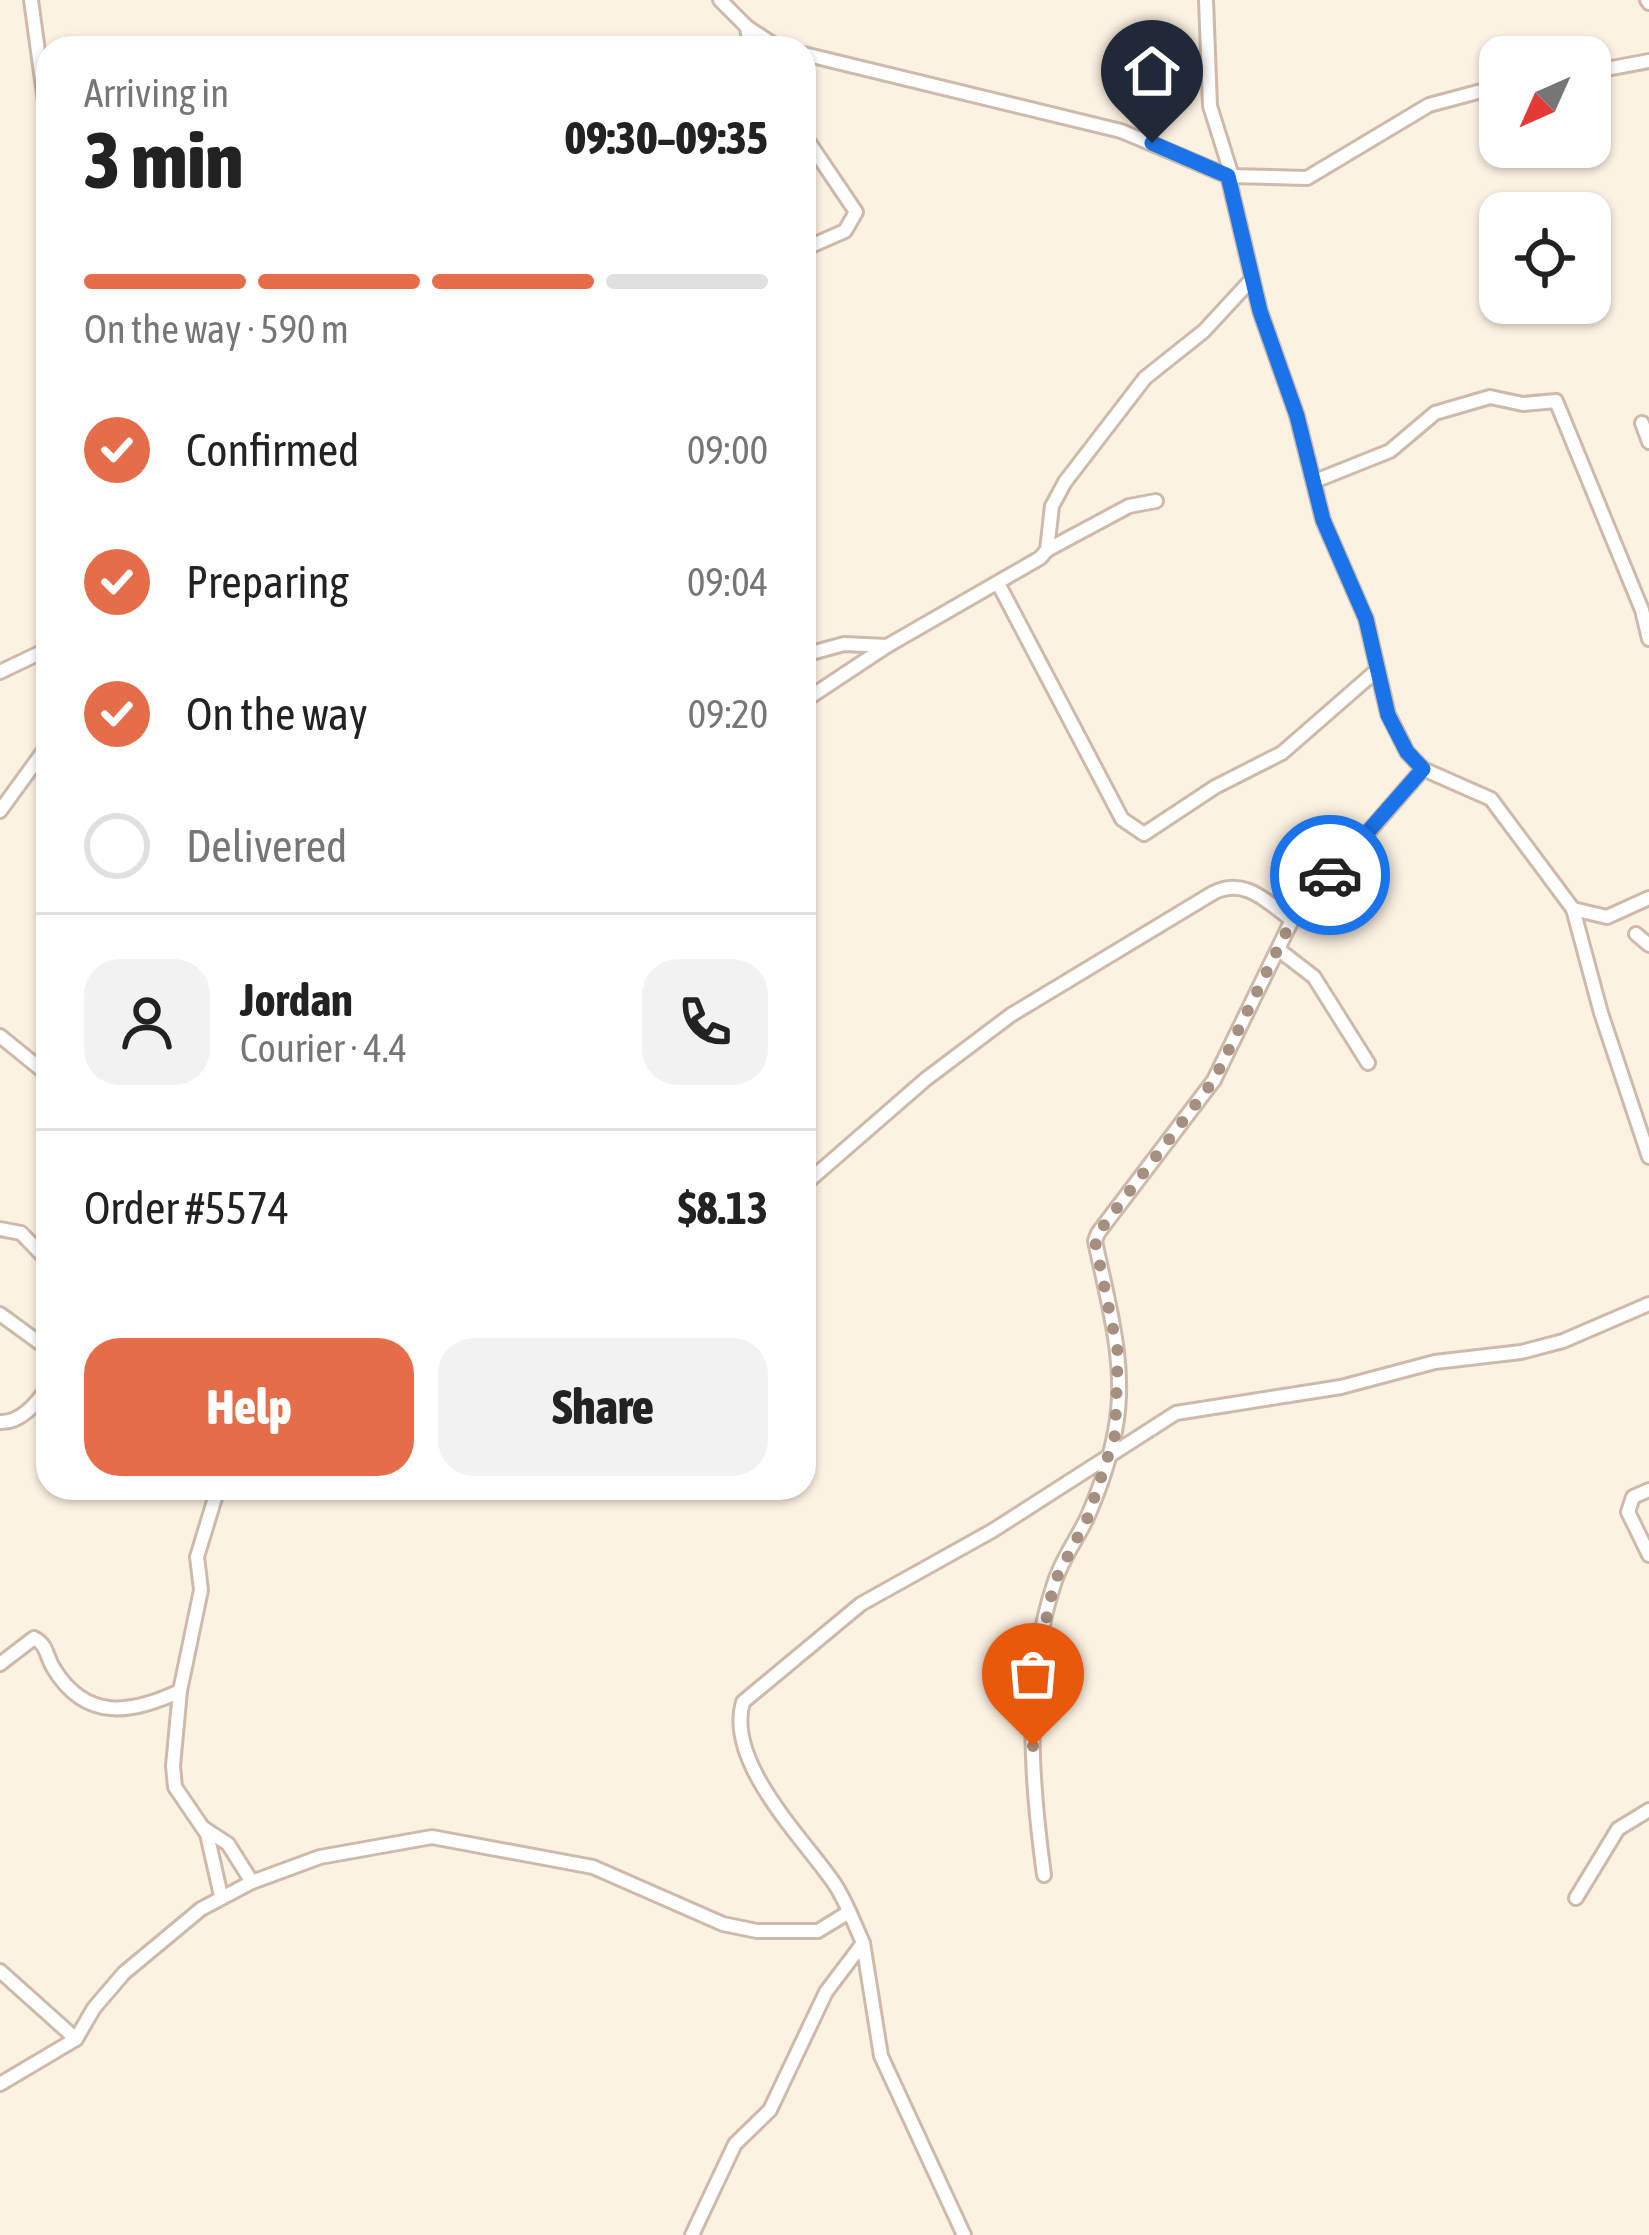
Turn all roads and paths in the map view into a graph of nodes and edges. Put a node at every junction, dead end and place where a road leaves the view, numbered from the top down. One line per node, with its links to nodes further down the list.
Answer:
1 (31, 0): 5 (street)
2 (721, 0): 4 (street)
3 (1206, 0): 13 (street)
4 (747, 27): 6 (street); 7 (street)
5 (36, 36)
6 (748, 36)
7 (761, 36)
8 (816, 57): 13 (street)
9 (1649, 61): 10 (street)
10 (1611, 68)
11 (1479, 92): 13 (street)
12 (816, 153): 14 (street)
13 (1230, 176): 15 (street)
14 (816, 244)
15 (1252, 280): 18 (street); 20 (street)
16 (1642, 423): 17 (street)
17 (1649, 442)
18 (1315, 481): 22 (street); 26 (street)
19 (1156, 501): 20 (street)
20 (1047, 550): 21 (street)
21 (999, 585): 23 (street); 26 (street)
22 (1649, 639)
23 (887, 646): 24 (street); 28 (street)
24 (816, 652)
25 (36, 655): 27 (street)
26 (1376, 671): 30 (street)
27 (0, 672)
28 (816, 692)
29 (36, 762): 31 (street)
30 (1423, 769): 33 (street); 34 (street)
31 (0, 811)
32 (1649, 898): 33 (street)
33 (1574, 909): 41 (street)
34 (1292, 920): 37 (street); 42 (street)
35 (1636, 934): 36 (street)
36 (1649, 944)
37 (1279, 950): 39 (street); 50 (street)
38 (0, 1036): 40 (street)
39 (1368, 1063)
40 (36, 1065)
41 (1649, 1157)
42 (816, 1175)
43 (0, 1229): 44 (street)
44 (36, 1249)
45 (1649, 1304): 50 (street)
46 (0, 1314): 47 (street)
47 (36, 1340)
48 (36, 1401): 49 (street)
49 (0, 1422)
50 (1106, 1457): 58 (street); 62 (street)
51 (1649, 1490): 53 (street)
52 (214, 1500): 55 (street)
53 (1649, 1555)
54 (0, 1664): 55 (street)
55 (180, 1691): 57 (street)
56 (1649, 1810): 61 (street)
57 (203, 1828): 59 (street); 60 (street)
58 (1044, 1875)
59 (252, 1882): 60 (street); 62 (street)
60 (220, 1896): 65 (street)
61 (1576, 1898)
62 (849, 1912): 63 (street)
63 (863, 1943): 67 (street); 68 (street)
64 (0, 1971): 65 (street)
65 (76, 2039): 66 (street)
66 (0, 2084)
67 (692, 2235)
68 (964, 2235)

